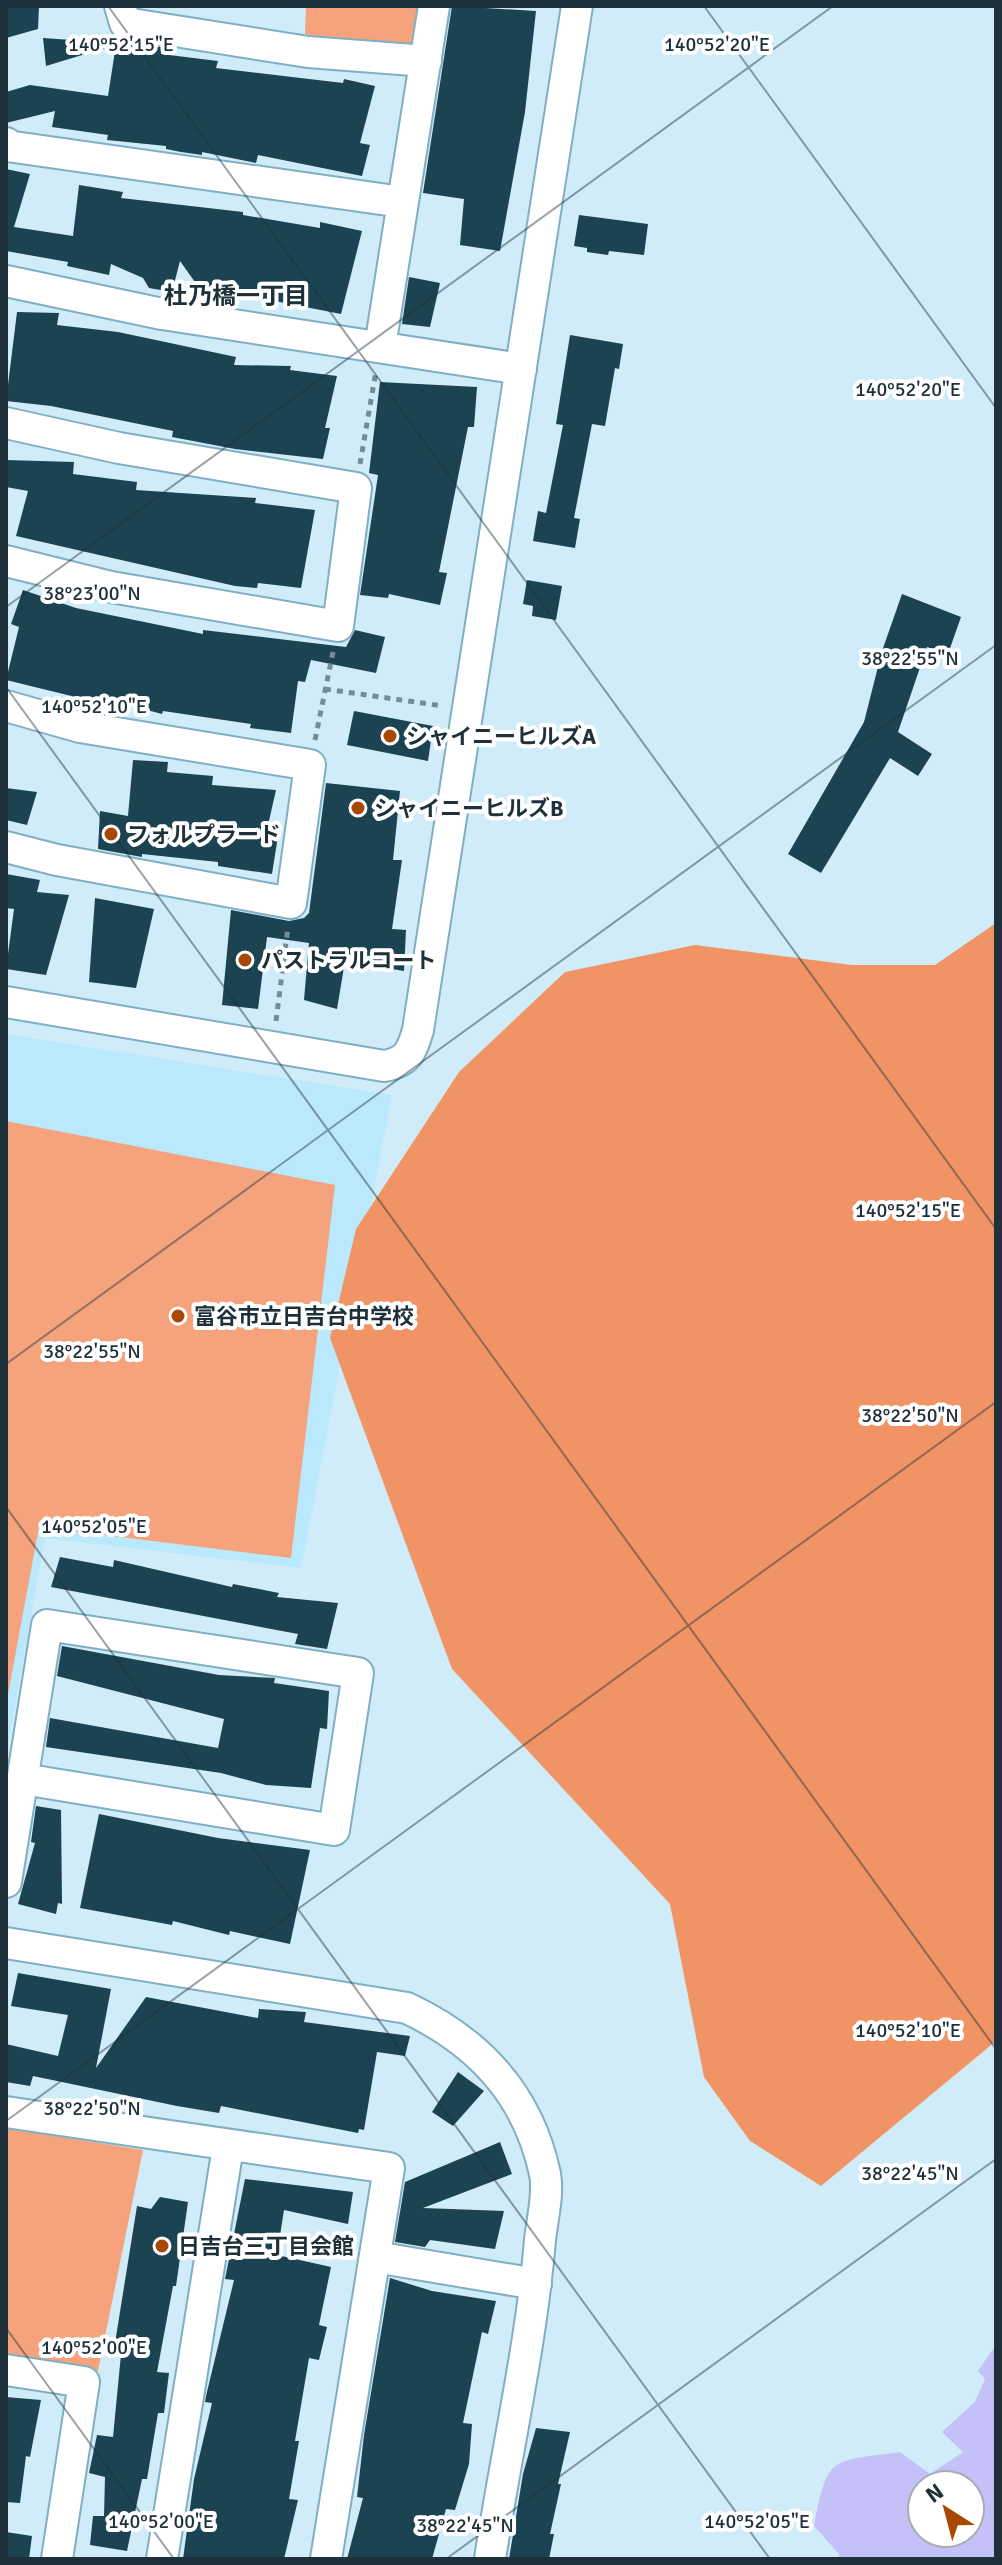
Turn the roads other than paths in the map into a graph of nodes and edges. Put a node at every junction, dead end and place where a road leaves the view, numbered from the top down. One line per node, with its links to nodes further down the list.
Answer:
1 (120, 6): 4 (street)
2 (434, 6): 4 (street)
3 (577, 6): 9 (street)
4 (426, 61): 6 (street)
5 (6, 143): 6 (street)
6 (402, 202): 8 (street)
7 (6, 281): 8 (street)
8 (380, 347): 9 (street)
9 (521, 369): 14 (street)
10 (6, 423): 11 (street)
11 (6, 561)
12 (6, 706): 13 (street)
13 (6, 847)
14 (6, 1002)
15 (23, 1779): 15 (street); 16 (street)
16 (6, 1882)
17 (6, 1943): 21 (street)
18 (6, 2112): 19 (street)
19 (228, 2147): 20 (street); 24 (street)
20 (375, 2257): 21 (street); 25 (street)
21 (536, 2284): 26 (street)
22 (6, 2370): 23 (street)
23 (57, 2559)
24 (162, 2559)
25 (326, 2559)
26 (490, 2559)

